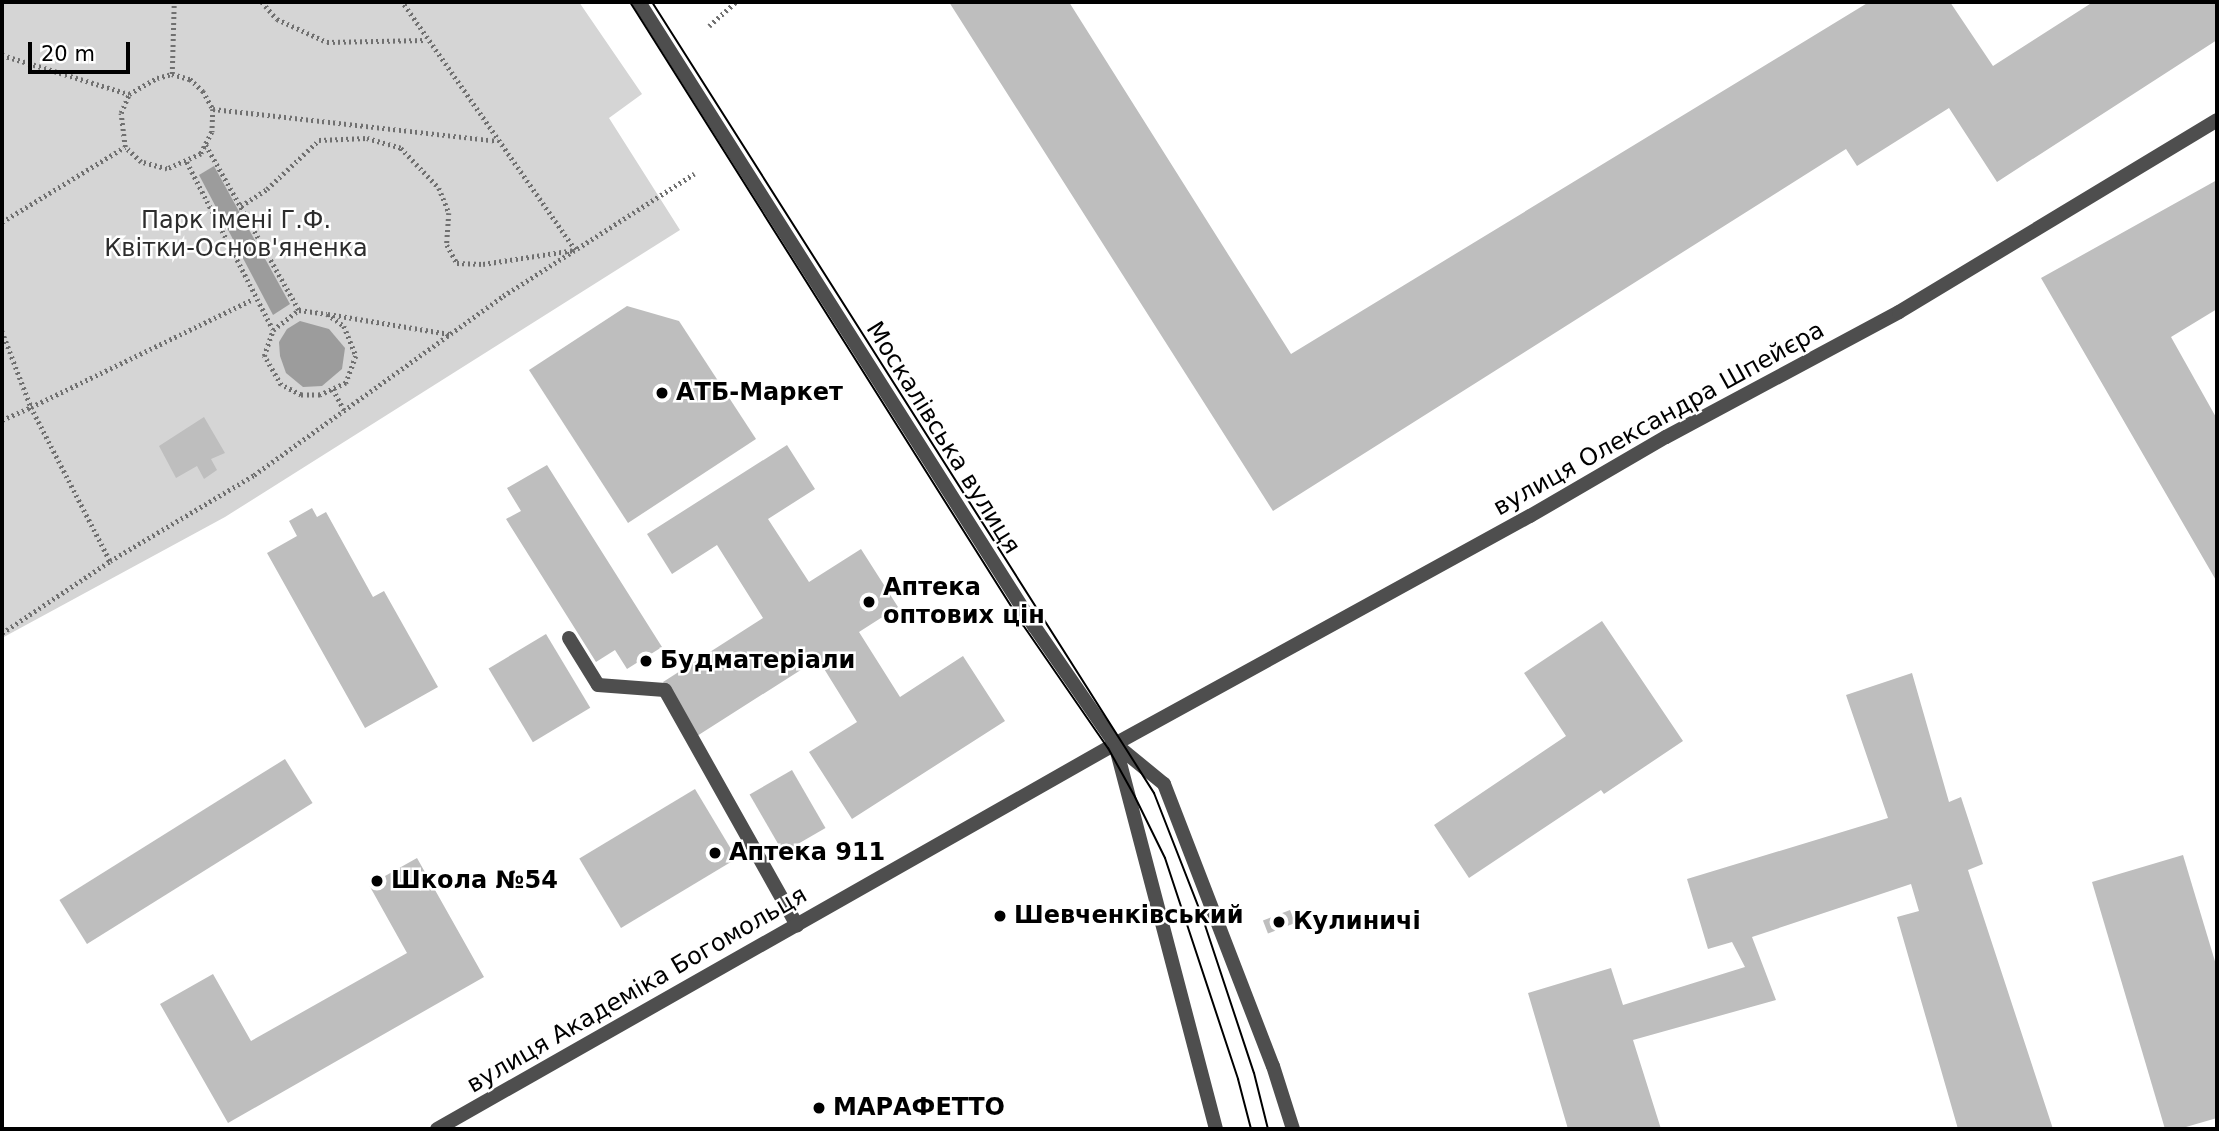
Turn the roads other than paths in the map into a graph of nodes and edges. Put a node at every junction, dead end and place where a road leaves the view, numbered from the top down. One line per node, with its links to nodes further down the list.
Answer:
1 (639, 2): 4 (street, Москалівська вулиця)
2 (2217, 120): 4 (street, вулиця Олександра Шпейєра)
3 (569, 638): 5 (street)
4 (1115, 744): 5 (street, вулиця Академіка Богомольця); 7 (street); 8 (street, Москалівська вулиця)
5 (797, 925): 6 (street, вулиця Академіка Богомольця)
6 (437, 1129)
7 (1216, 1129)
8 (1293, 1129)

